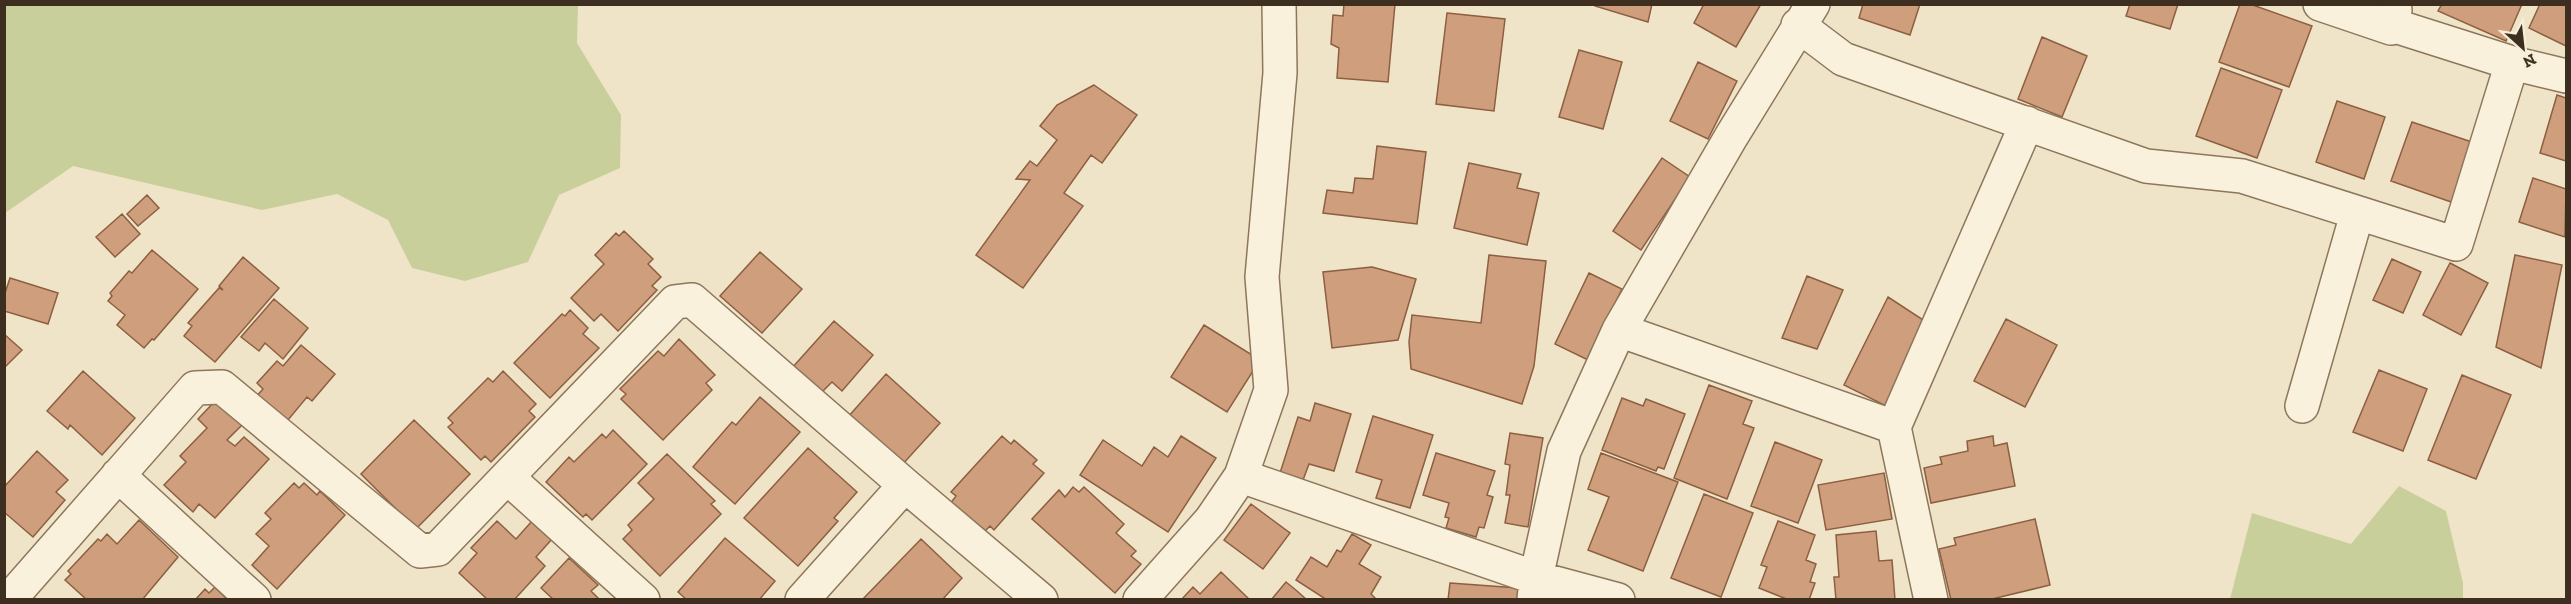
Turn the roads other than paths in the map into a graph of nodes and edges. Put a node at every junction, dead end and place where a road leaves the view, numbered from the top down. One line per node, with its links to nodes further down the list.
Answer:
1 (1279, 4): 14 (street)
2 (2320, 4): 3 (street)
3 (2393, 14): 5 (street)
4 (1806, 15): 7 (street); 9 (street)
5 (2512, 63): 6 (street); 8 (street)
6 (2566, 75)
7 (2028, 123): 8 (street); 11 (street)
8 (2357, 214): 10 (street)
9 (1619, 330): 11 (street); 16 (street)
10 (2302, 406)
11 (1894, 427): 24 (street)
12 (118, 475): 13 (street); 17 (street); 18 (street)
13 (507, 477): 15 (street); 19 (street)
14 (1241, 477): 16 (street); 22 (street)
15 (905, 485): 20 (street); 21 (street)
16 (1545, 590): 23 (street)
17 (9, 600)
18 (254, 600)
19 (644, 600)
20 (802, 600)
21 (1041, 600)
22 (1140, 600)
23 (1618, 600)
24 (1930, 600)

